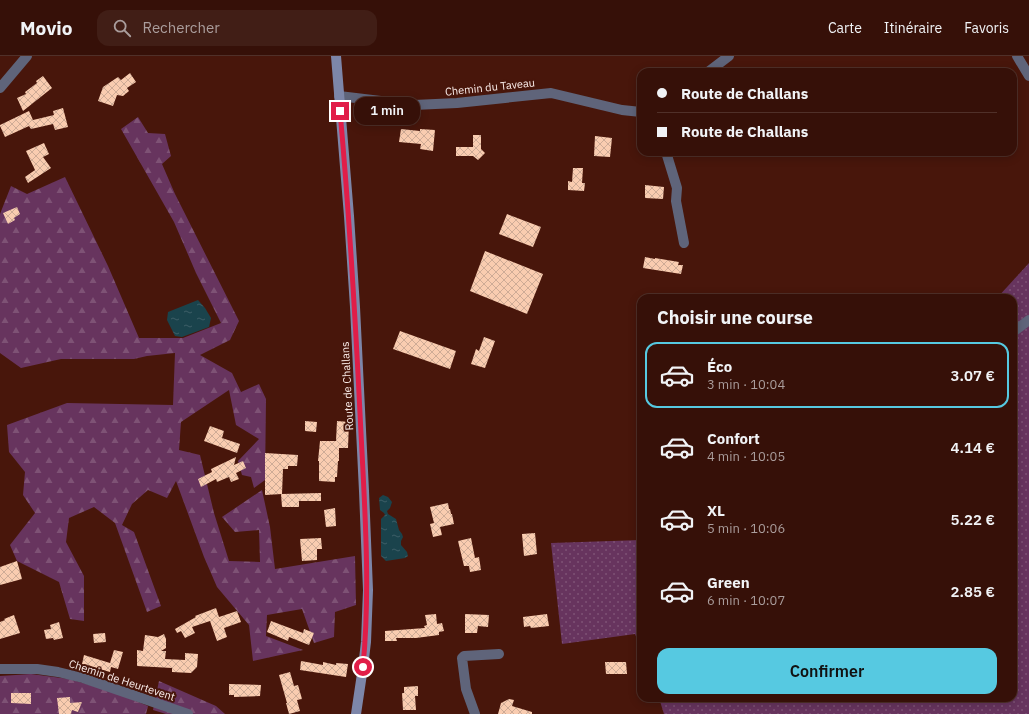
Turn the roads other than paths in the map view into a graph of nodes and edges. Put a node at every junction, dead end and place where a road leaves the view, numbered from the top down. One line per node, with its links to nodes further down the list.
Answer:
1 (27, 56): 7 (street)
2 (336, 56): 8 (main road, Route de Challans)
3 (729, 56): 5 (street)
4 (1017, 56): 6 (street)
5 (713, 68)
6 (1029, 76)
7 (0, 88)
8 (339, 96): 9 (street, Chemin du Taveau); 17 (main road, Route de Challans)
9 (637, 112)
10 (667, 156): 11 (street)
11 (684, 243)
12 (1029, 320): 13 (street)
13 (1017, 329)
14 (499, 654): 18 (street)
15 (0, 669): 16 (street, Chemin de Heurtevent)
16 (188, 714)
17 (356, 714)
18 (476, 714)

